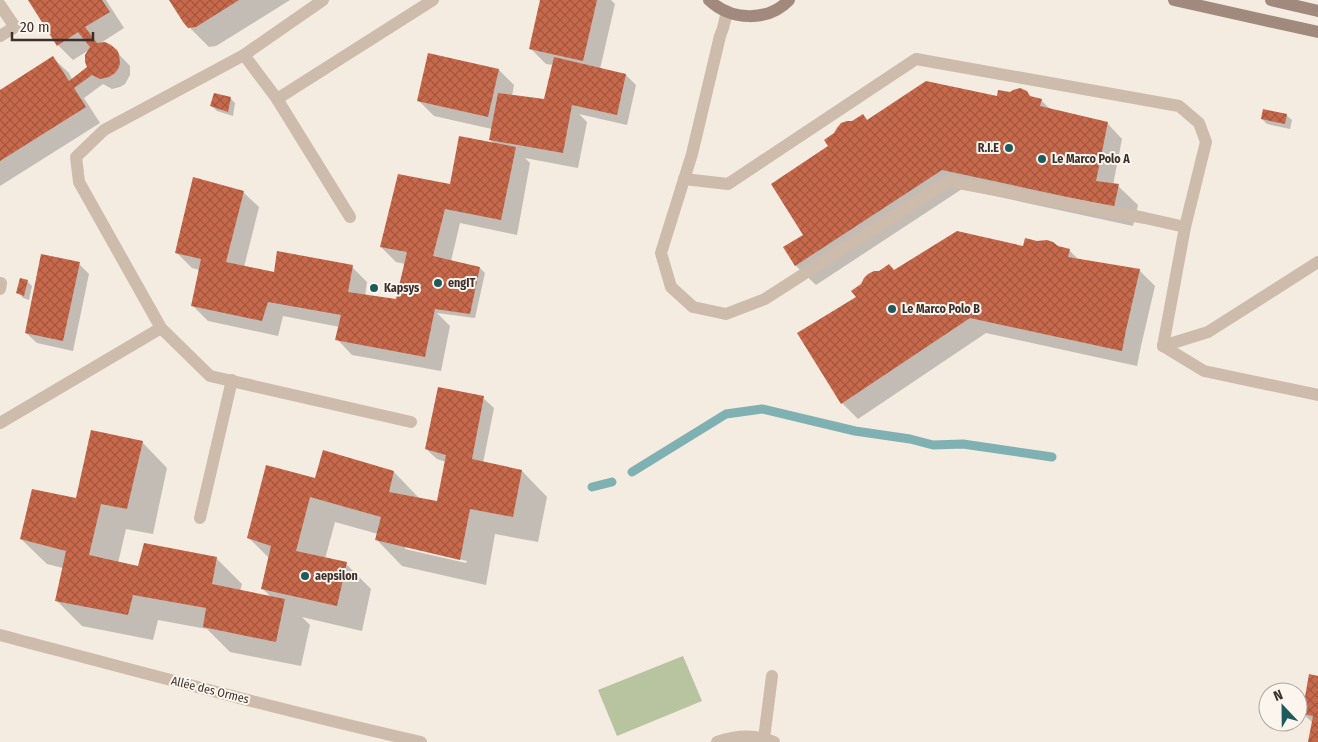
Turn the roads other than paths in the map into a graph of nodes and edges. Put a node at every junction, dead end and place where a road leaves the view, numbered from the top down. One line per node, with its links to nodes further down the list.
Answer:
1 (323, 0): 12 (street)
2 (433, 0): 13 (street)
3 (709, 0): 9 (main road)
4 (789, 0): 9 (main road)
5 (1174, 0): 10 (main road)
6 (1271, 0): 8 (main road)
7 (0, 5): 11 (street)
8 (1318, 11)
9 (727, 12): 14 (street)
10 (1318, 32)
11 (0, 36)
12 (244, 55): 13 (street); 20 (street)
13 (277, 99): 15 (street)
14 (684, 179): 16 (street); 16 (street)
15 (350, 217)
16 (1185, 227): 21 (street)
17 (1318, 262): 21 (street)
18 (0, 283): 19 (street)
19 (0, 289)
20 (161, 328): 22 (street); 25 (street)
21 (1163, 346): 23 (street)
22 (232, 380): 24 (street); 26 (street)
23 (1318, 395)
24 (411, 422)
25 (0, 423)
26 (200, 518)
27 (0, 635): 30 (street, Allée des Ormes)
28 (772, 676): 29 (street)
29 (769, 740): 31 (street)
30 (421, 742)
31 (717, 742)

